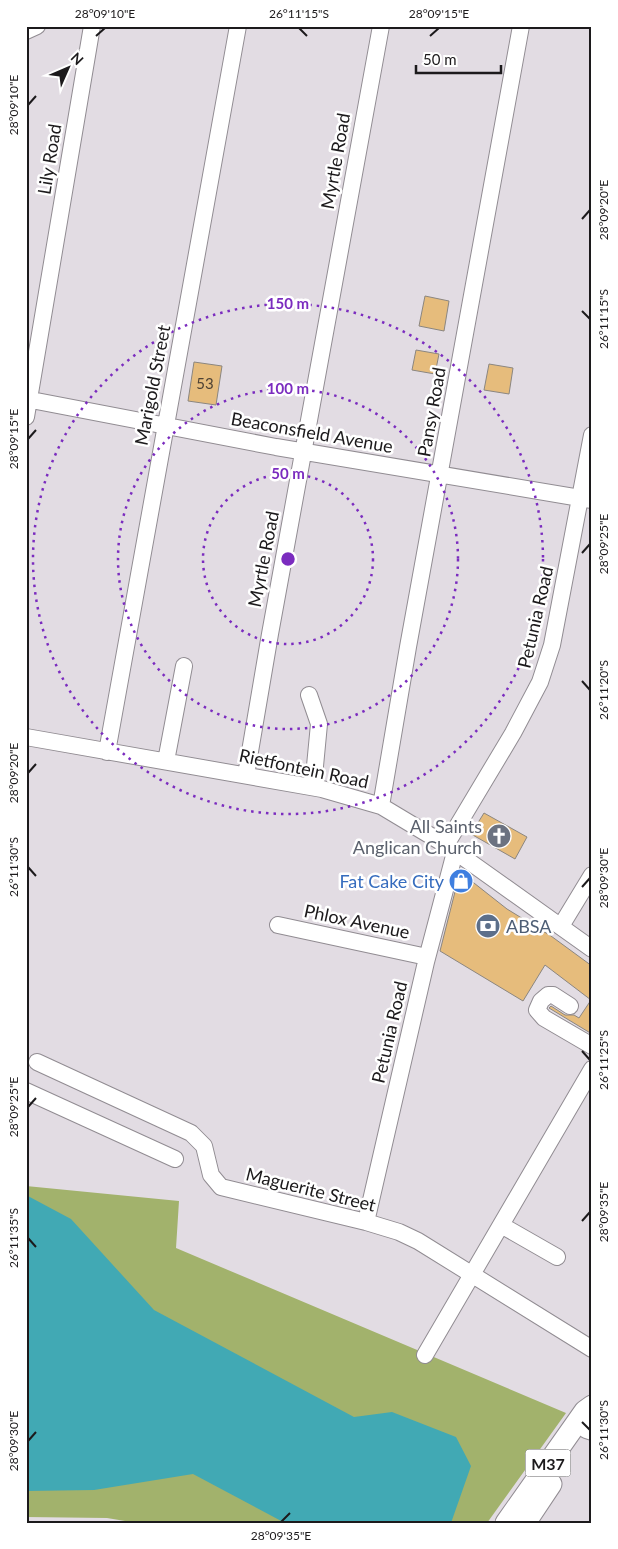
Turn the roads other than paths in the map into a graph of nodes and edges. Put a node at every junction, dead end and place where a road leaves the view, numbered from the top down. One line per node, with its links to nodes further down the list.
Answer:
1 (38, 26): 6 (street)
2 (92, 26): 7 (street, Lily Road)
3 (238, 26): 9 (street, Marigold Street)
4 (381, 26): 11 (street, Myrtle Road)
5 (521, 26): 12 (street, Pansy Road)
6 (26, 31)
7 (28, 400): 8 (street, Lily Road); 9 (street, Beaconsfield Avenue)
8 (26, 418)
9 (165, 425): 11 (street, Beaconsfield Avenue); 17 (street, Marigold Street)
10 (592, 435): 13 (street, Petunia Road)
11 (303, 451): 12 (street, Beaconsfield Avenue); 19 (street, Myrtle Road)
12 (440, 475): 13 (street, Beaconsfield Avenue); 21 (street, Pansy Road)
13 (586, 499): 22 (street, Petunia Road)
14 (184, 666): 18 (street)
15 (309, 695): 20 (street)
16 (26, 737): 17 (street, Rietfontein Road)
17 (107, 752): 18 (street, Rietfontein Road)
18 (166, 761): 19 (street, Rietfontein Road)
19 (246, 775): 20 (street, Rietfontein Road)
20 (313, 787): 21 (street, Rietfontein Road)
21 (381, 806): 22 (street, Rietfontein Road)
22 (451, 848): 25 (street, Rietfontein Road); 27 (street, Petunia Road)
23 (592, 874): 25 (street)
24 (278, 925): 27 (street, Phlox Avenue)
25 (561, 926): 26 (street, Rietfontein Road)
26 (592, 949)
27 (427, 957): 34 (street, Petunia Road)
28 (570, 1006): 29 (street)
29 (592, 1046)
30 (37, 1062): 34 (street, Maguerite Street)
31 (592, 1069): 35 (street)
32 (26, 1091): 33 (street)
33 (175, 1160)
34 (366, 1222): 37 (street, Maguerite Street)
35 (501, 1225): 36 (street); 37 (street)
36 (557, 1257)
37 (472, 1274): 38 (street, Maguerite Street); 39 (street)
38 (592, 1349)
39 (425, 1355)
40 (592, 1406): 42 (main road, M37)
41 (590, 1428): 43 (main road, M37)
42 (506, 1523)
43 (525, 1523)

